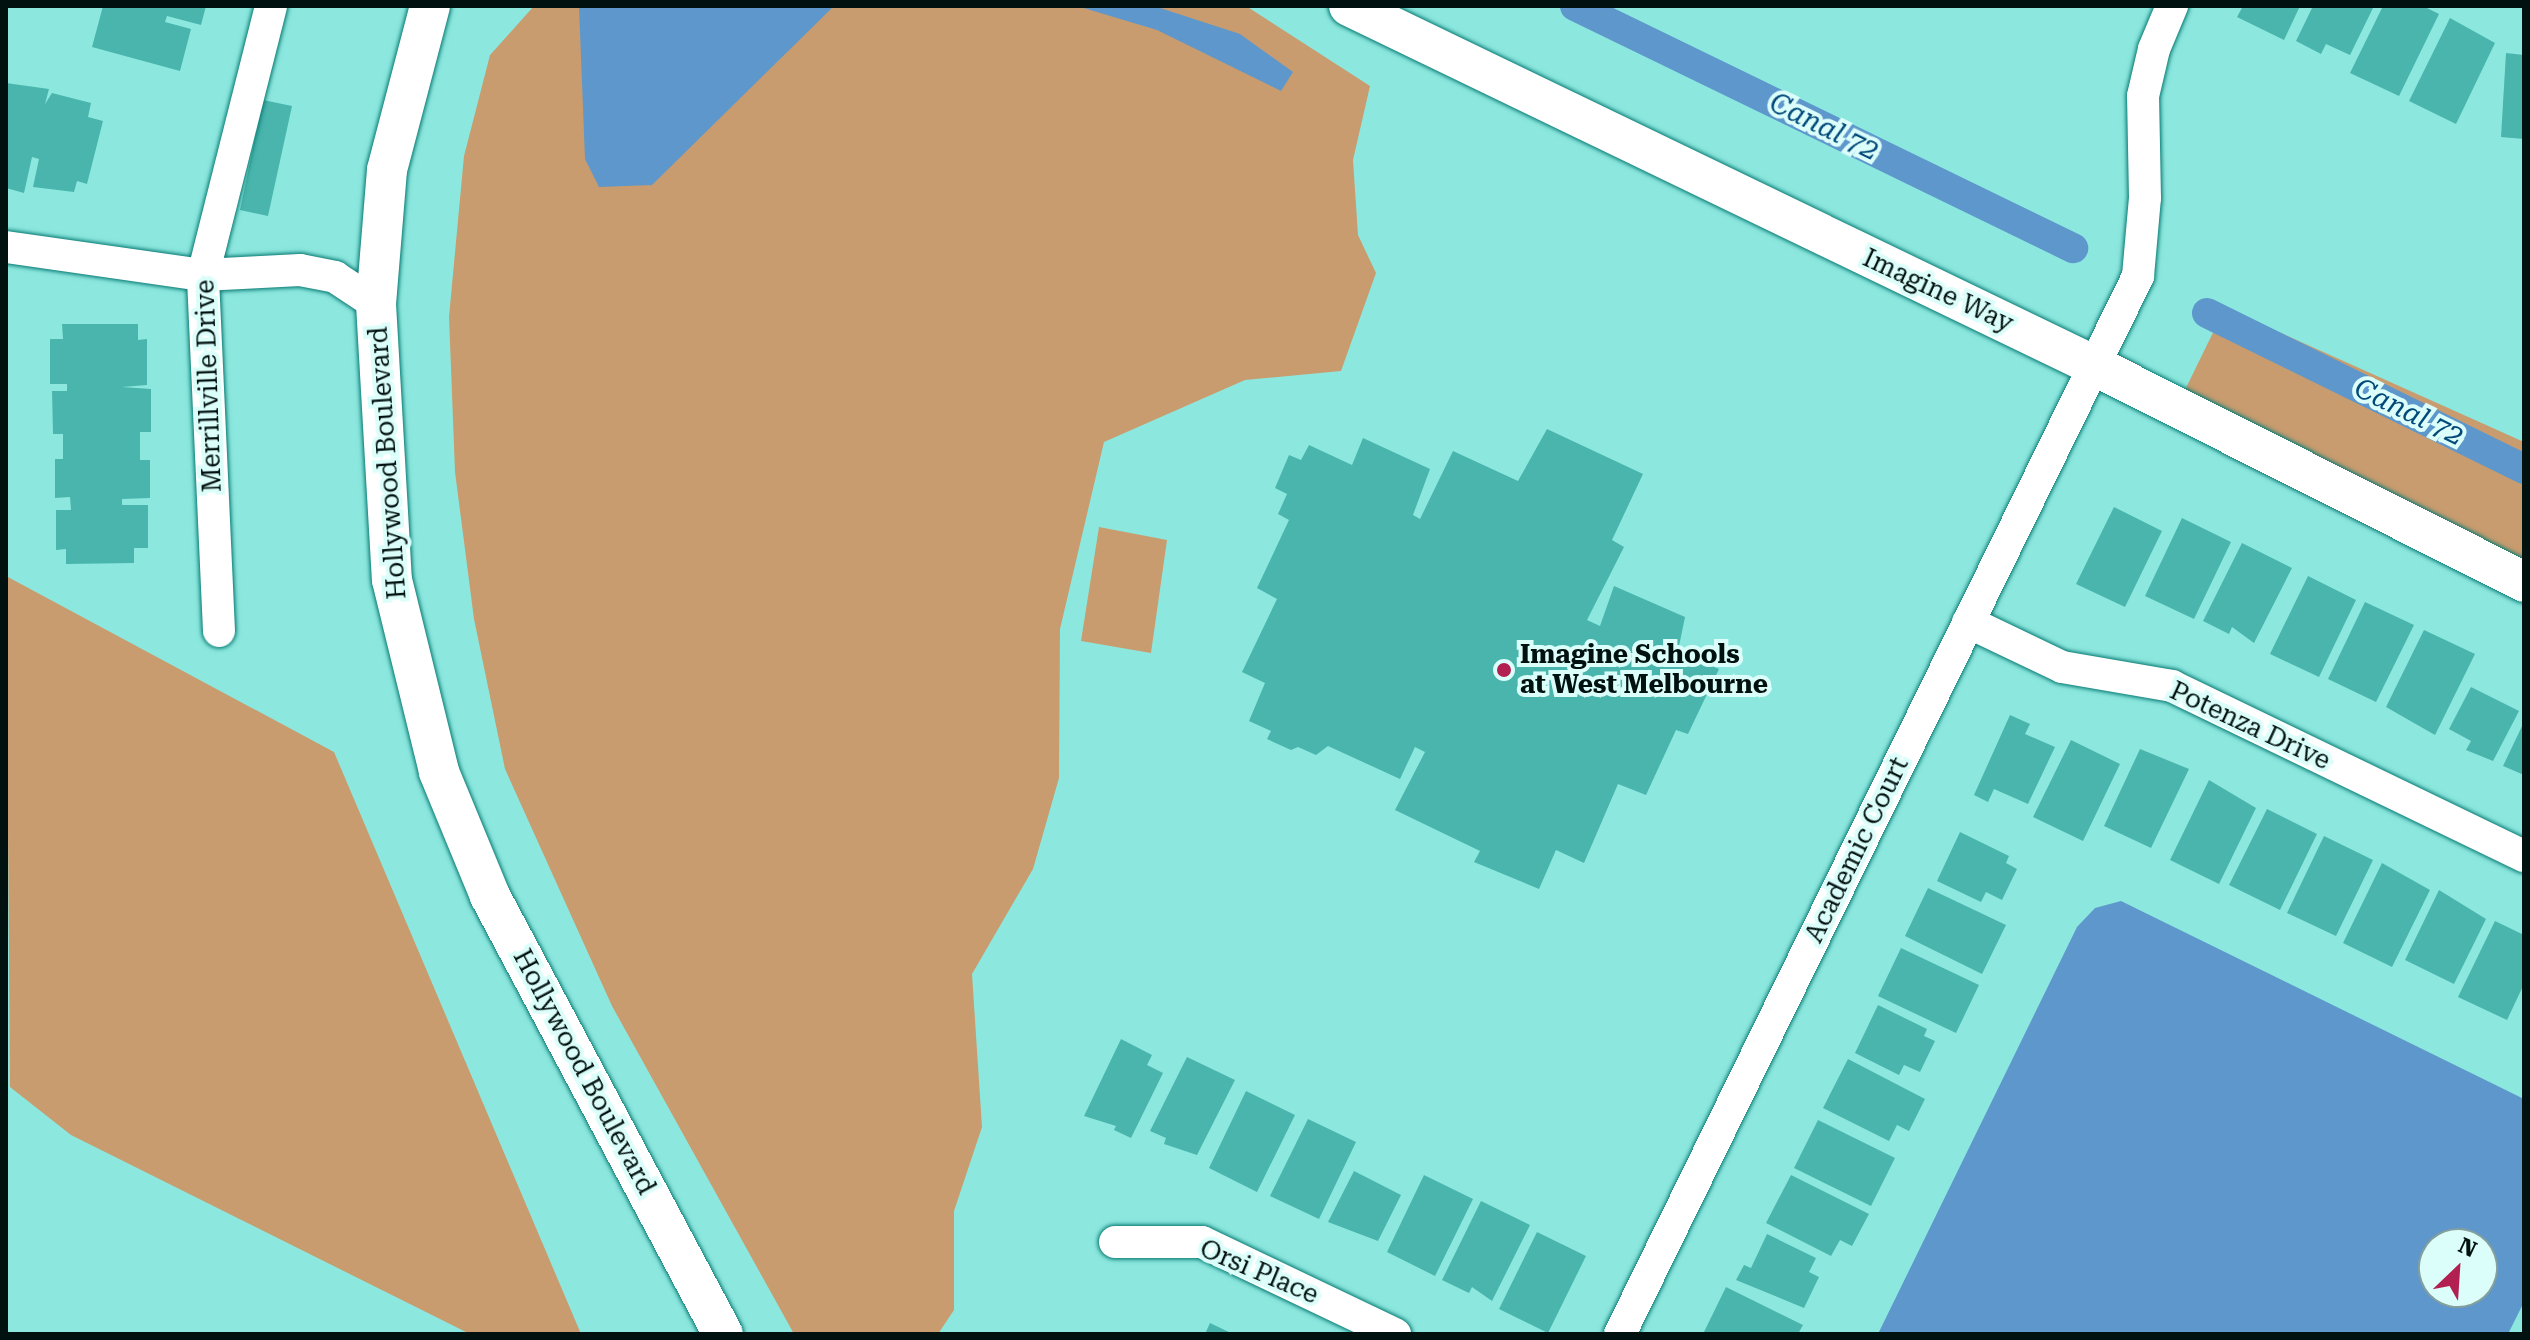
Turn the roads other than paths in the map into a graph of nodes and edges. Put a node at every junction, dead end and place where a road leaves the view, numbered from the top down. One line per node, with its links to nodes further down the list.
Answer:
1 (271, 6): 6 (street, Merrillville Drive)
2 (430, 6): 7 (street, Hollywood Boulevard)
3 (1349, 6): 8 (street, Imagine Way)
4 (2172, 6): 8 (street, Academic Court)
5 (6, 247): 6 (street)
6 (203, 275): 7 (street); 11 (street, Merrillville Drive)
7 (376, 304): 14 (street, Hollywood Boulevard)
8 (2097, 367): 9 (street, Imagine Way); 10 (street, Academic Court)
9 (2524, 582)
10 (1968, 622): 12 (street, Potenza Drive); 16 (street, Academic Court)
11 (219, 631)
12 (2524, 856)
13 (1115, 1242): 15 (street, Orsi Place)
14 (723, 1334)
15 (1395, 1334)
16 (1620, 1334)

